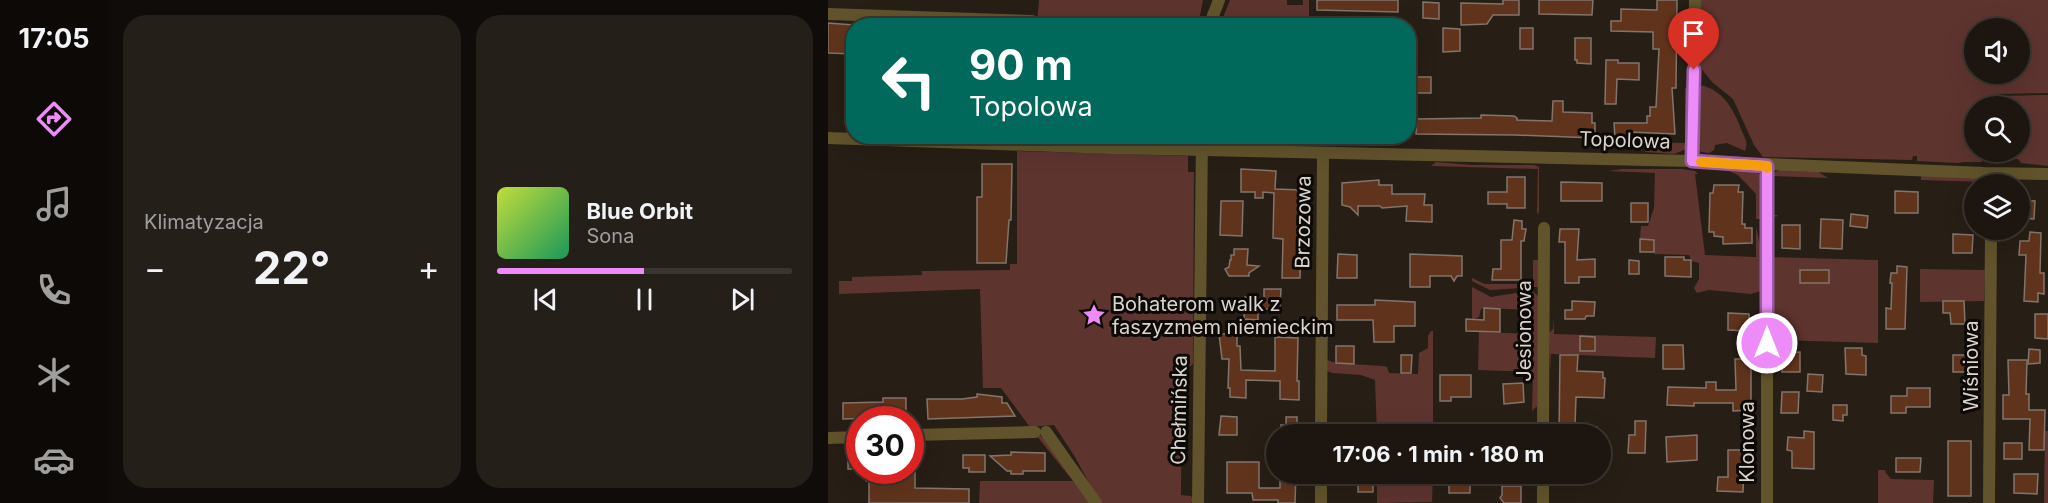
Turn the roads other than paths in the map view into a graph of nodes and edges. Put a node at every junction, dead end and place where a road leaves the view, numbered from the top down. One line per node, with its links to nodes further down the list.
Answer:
1 (1219, 0): 5 (street)
2 (1695, 0): 12 (street)
3 (828, 14): 4 (street)
4 (945, 18)
5 (1212, 18)
6 (828, 138): 7 (street, Topolowa)
7 (846, 139)
8 (1001, 144): 10 (street, Topolowa)
9 (1202, 144): 10 (street, Chełmińska)
10 (1202, 151): 11 (street, Topolowa); 27 (street, Chełmińska)
11 (1323, 154): 12 (street, Topolowa); 19 (street, Brzozowa)
12 (1692, 161): 13 (street, Topolowa)
13 (1767, 166): 16 (street, Topolowa); 30 (street, Klonowa)
14 (2048, 174): 15 (street, Topolowa)
15 (2030, 176)
16 (1964, 177)
17 (1544, 228): 20 (street, Jesionowa)
18 (1991, 240): 31 (street, Wiśniowa)
19 (1322, 424)
20 (1543, 424)
21 (924, 435): 26 (street)
22 (846, 437): 23 (street)
23 (828, 438)
24 (1321, 484): 28 (street)
25 (1543, 484): 29 (street)
26 (1096, 503)
27 (1198, 503)
28 (1321, 503)
29 (1543, 503)
30 (1767, 503)
31 (1989, 503)

